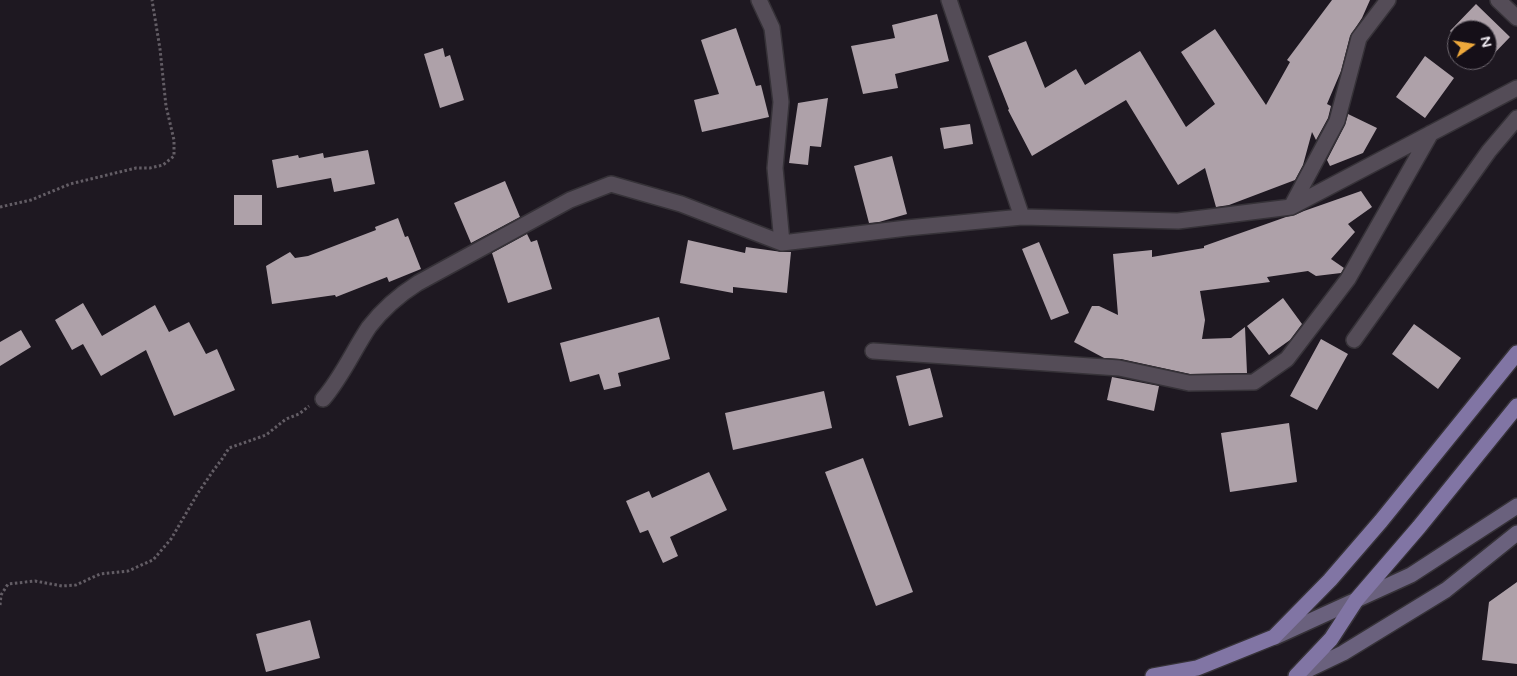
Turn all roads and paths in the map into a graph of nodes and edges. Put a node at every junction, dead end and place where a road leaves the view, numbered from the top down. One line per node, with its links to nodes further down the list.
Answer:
1 (152, 0): 10 (path)
2 (759, 0): 13 (street)
3 (949, 0): 12 (street)
4 (1388, 0): 11 (street)
5 (1498, 0): 6 (street)
6 (1517, 18)
7 (1517, 88): 9 (street)
8 (1517, 118): 14 (street)
9 (1431, 133): 11 (street); 15 (street)
10 (0, 207)
11 (1291, 207): 12 (street)
12 (1022, 217): 13 (street)
13 (782, 243): 17 (street)
14 (1354, 340)
15 (872, 351)
16 (1517, 353): 23 (main road)
17 (322, 399): 22 (path)
18 (1517, 406): 21 (main road)
19 (1517, 506): 21 (main road)
20 (1517, 532): 25 (main road)
21 (1357, 599): 23 (main road); 25 (main road)
22 (0, 605)
23 (1274, 637): 24 (main road)
24 (1153, 676)
25 (1296, 676)

